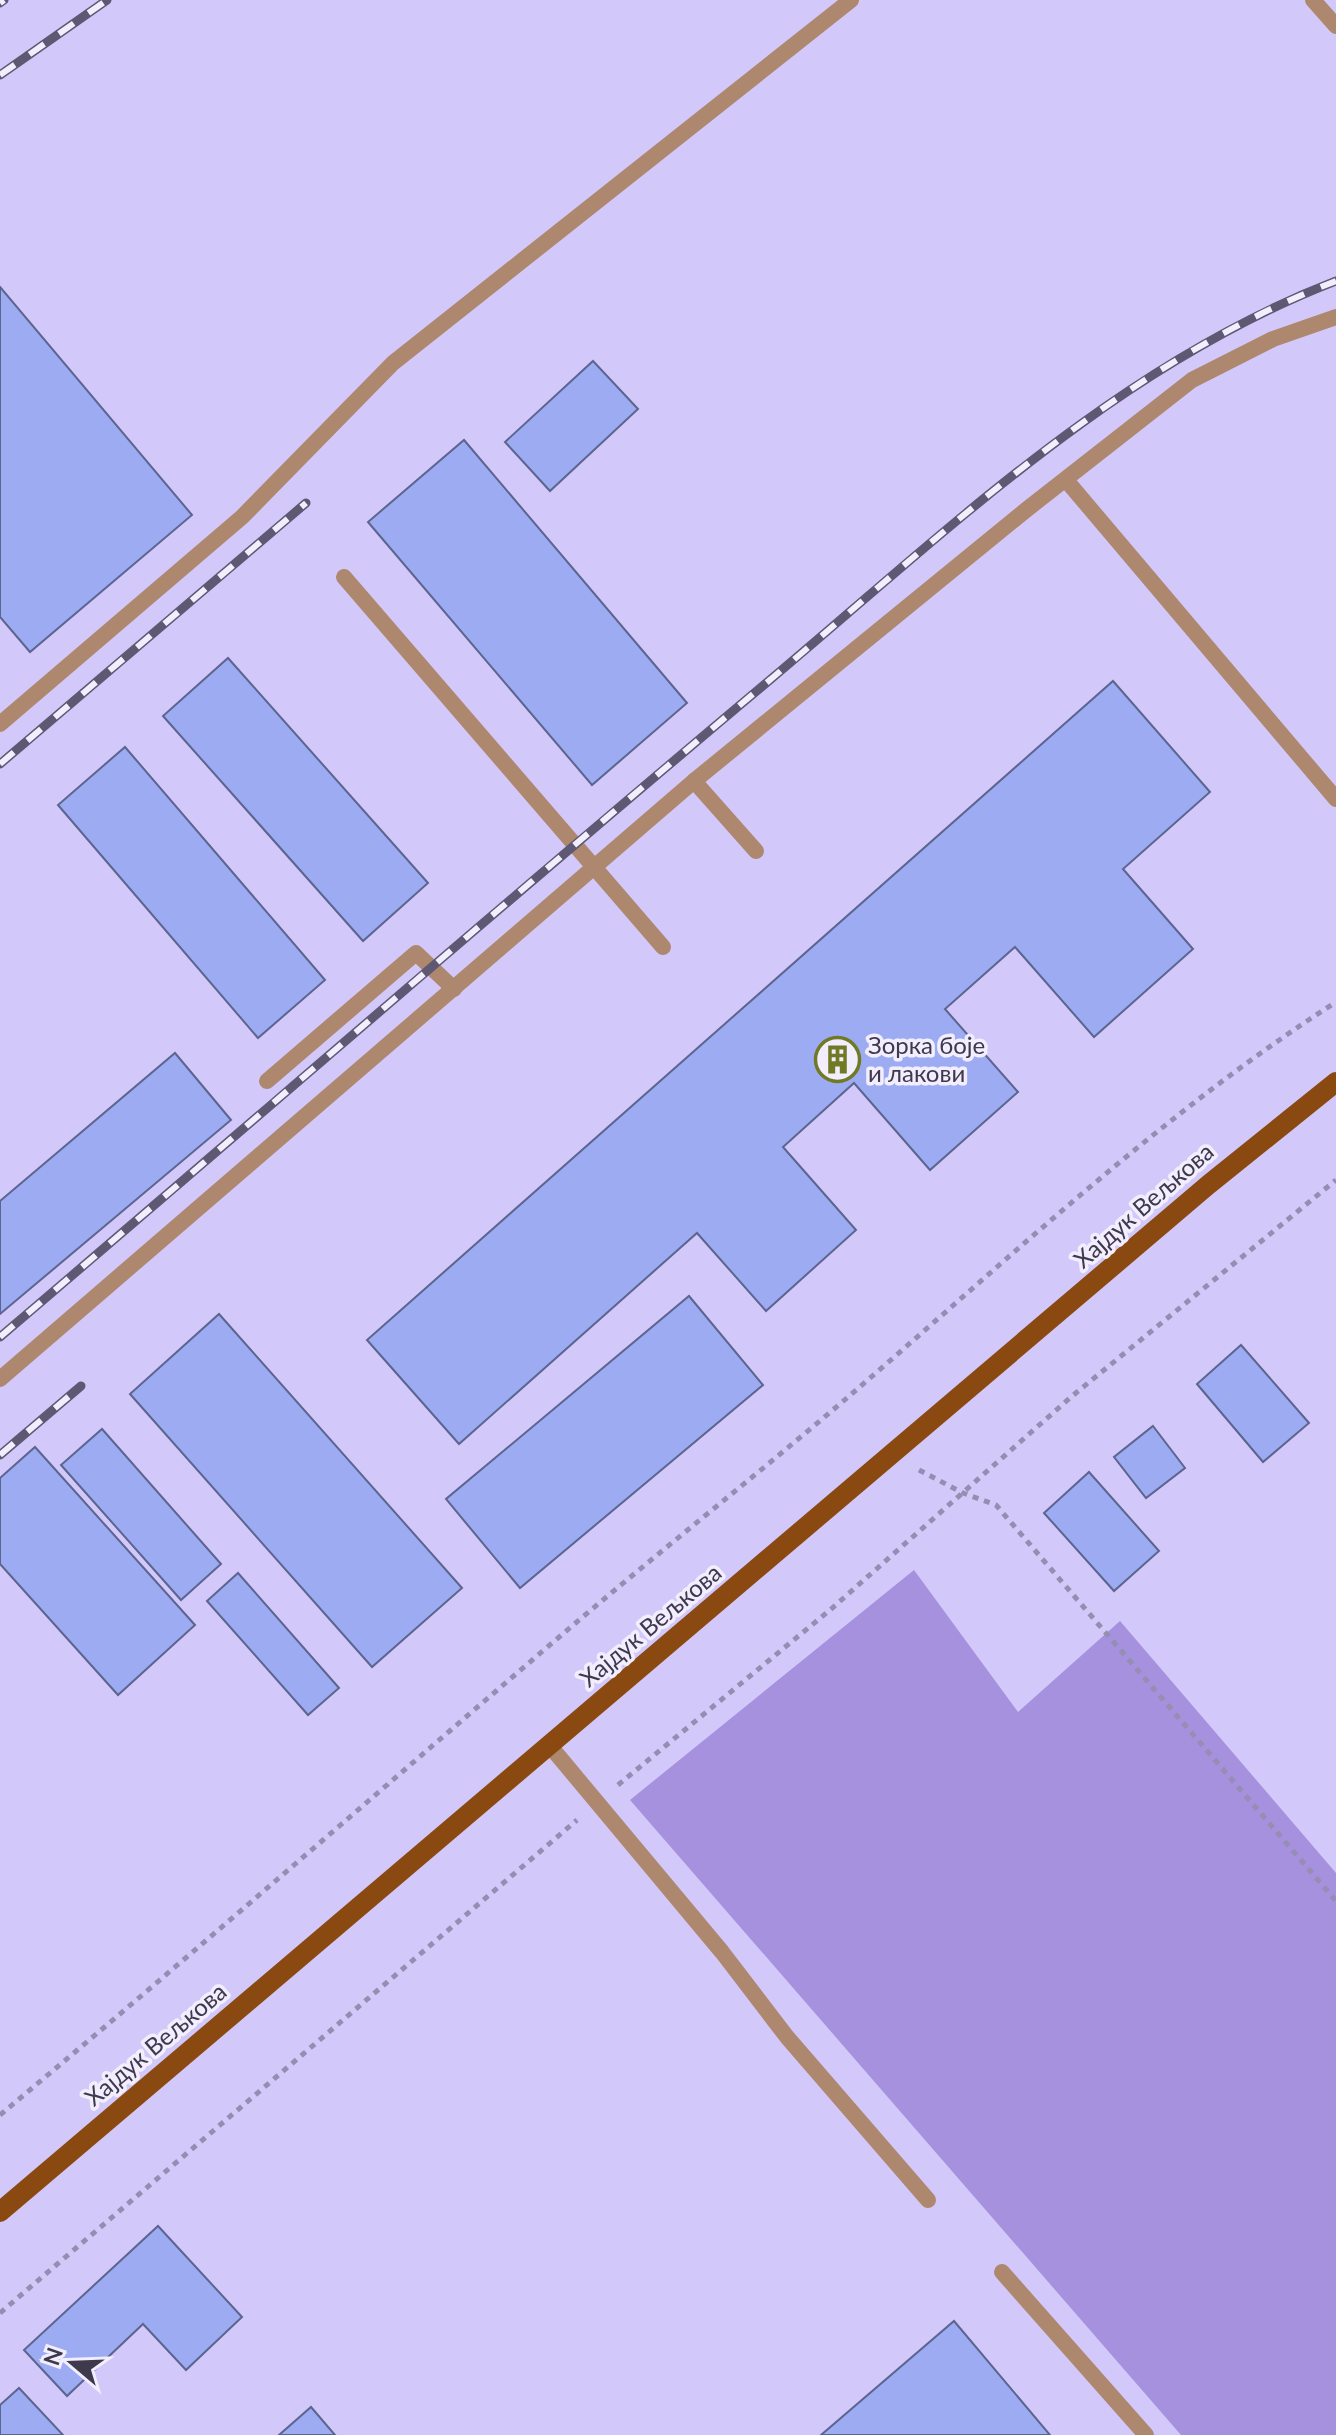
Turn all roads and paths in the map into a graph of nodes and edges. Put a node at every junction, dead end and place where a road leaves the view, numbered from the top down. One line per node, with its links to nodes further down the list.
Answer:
1 (851, 0): 7 (lane)
2 (1313, 0): 3 (lane)
3 (1336, 26)
4 (1336, 317): 5 (lane)
5 (1066, 480): 8 (lane); 9 (lane)
6 (344, 577): 11 (lane)
7 (0, 724)
8 (694, 781): 10 (lane); 11 (lane)
9 (1336, 799)
10 (756, 851)
11 (594, 866): 12 (lane); 13 (lane)
12 (663, 947)
13 (454, 989): 15 (lane); 18 (lane)
14 (1336, 1002): 24 (path)
15 (267, 1081)
16 (1336, 1082): 19 (main road, Хајдук Вељкова)
17 (1336, 1180): 20 (path)
18 (0, 1379)
19 (892, 1456): 20 (path); 21 (main road, Хајдук Вељкова)
20 (963, 1493): 22 (path); 23 (path)
21 (550, 1746): 22 (lane); 26 (main road, Хајдук Вељкова)
22 (597, 1803): 25 (lane); 28 (path)
23 (1336, 1901)
24 (0, 2115)
25 (928, 2200)
26 (0, 2212)
27 (1002, 2272): 29 (lane)
28 (0, 2313)
29 (1146, 2435)

